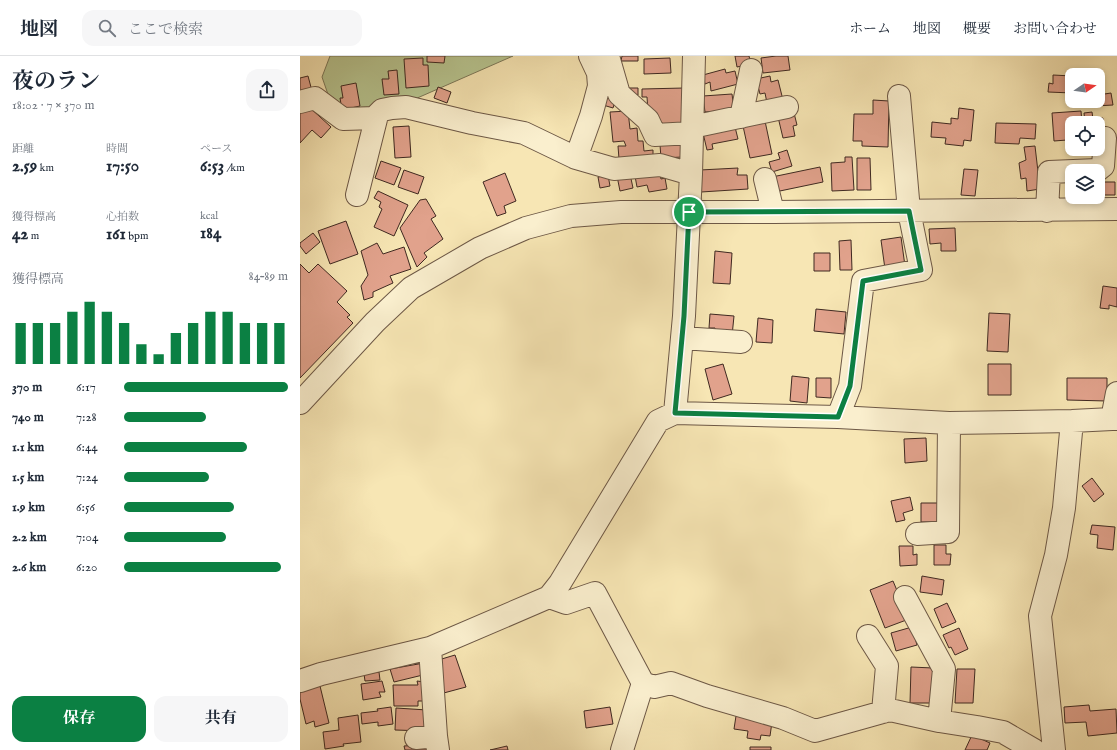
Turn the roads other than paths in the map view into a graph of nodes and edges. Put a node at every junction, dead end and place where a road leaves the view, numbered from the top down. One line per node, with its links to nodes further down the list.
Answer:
1 (590, 56): 12 (street)
2 (608, 56): 10 (street)
3 (694, 56): 10 (street)
4 (751, 70): 8 (street)
5 (899, 96): 17 (street)
6 (300, 102): 9 (street)
7 (787, 107): 8 (street)
8 (741, 117): 10 (street)
9 (376, 118): 12 (street); 15 (street)
10 (692, 130): 13 (street)
11 (1104, 156): 18 (street)
12 (576, 158): 13 (street)
13 (691, 174): 19 (street)
14 (765, 179): 20 (street)
15 (357, 195)
16 (1117, 210): 18 (street)
17 (909, 211): 18 (street); 20 (street); 26 (street)
18 (1047, 211)
19 (689, 212): 20 (street); 21 (street); 24 (street)
20 (773, 212)
21 (682, 338): 22 (street); 25 (street)
22 (741, 342)
23 (1117, 393): 27 (street)
24 (300, 403)
25 (675, 413): 26 (street); 31 (street)
26 (838, 417): 29 (street)
27 (1115, 419): 28 (street)
28 (1072, 421): 29 (street); 42 (street)
29 (949, 423): 30 (street)
30 (917, 534)
31 (549, 597): 34 (street); 36 (street)
32 (906, 597): 38 (street)
33 (868, 636): 37 (street)
34 (430, 648): 35 (street); 39 (street)
35 (300, 681)
36 (643, 683): 37 (street); 40 (street)
37 (883, 712): 38 (street)
38 (939, 721): 41 (street)
39 (430, 741)
40 (622, 750)
41 (1034, 750)
42 (1054, 750)

